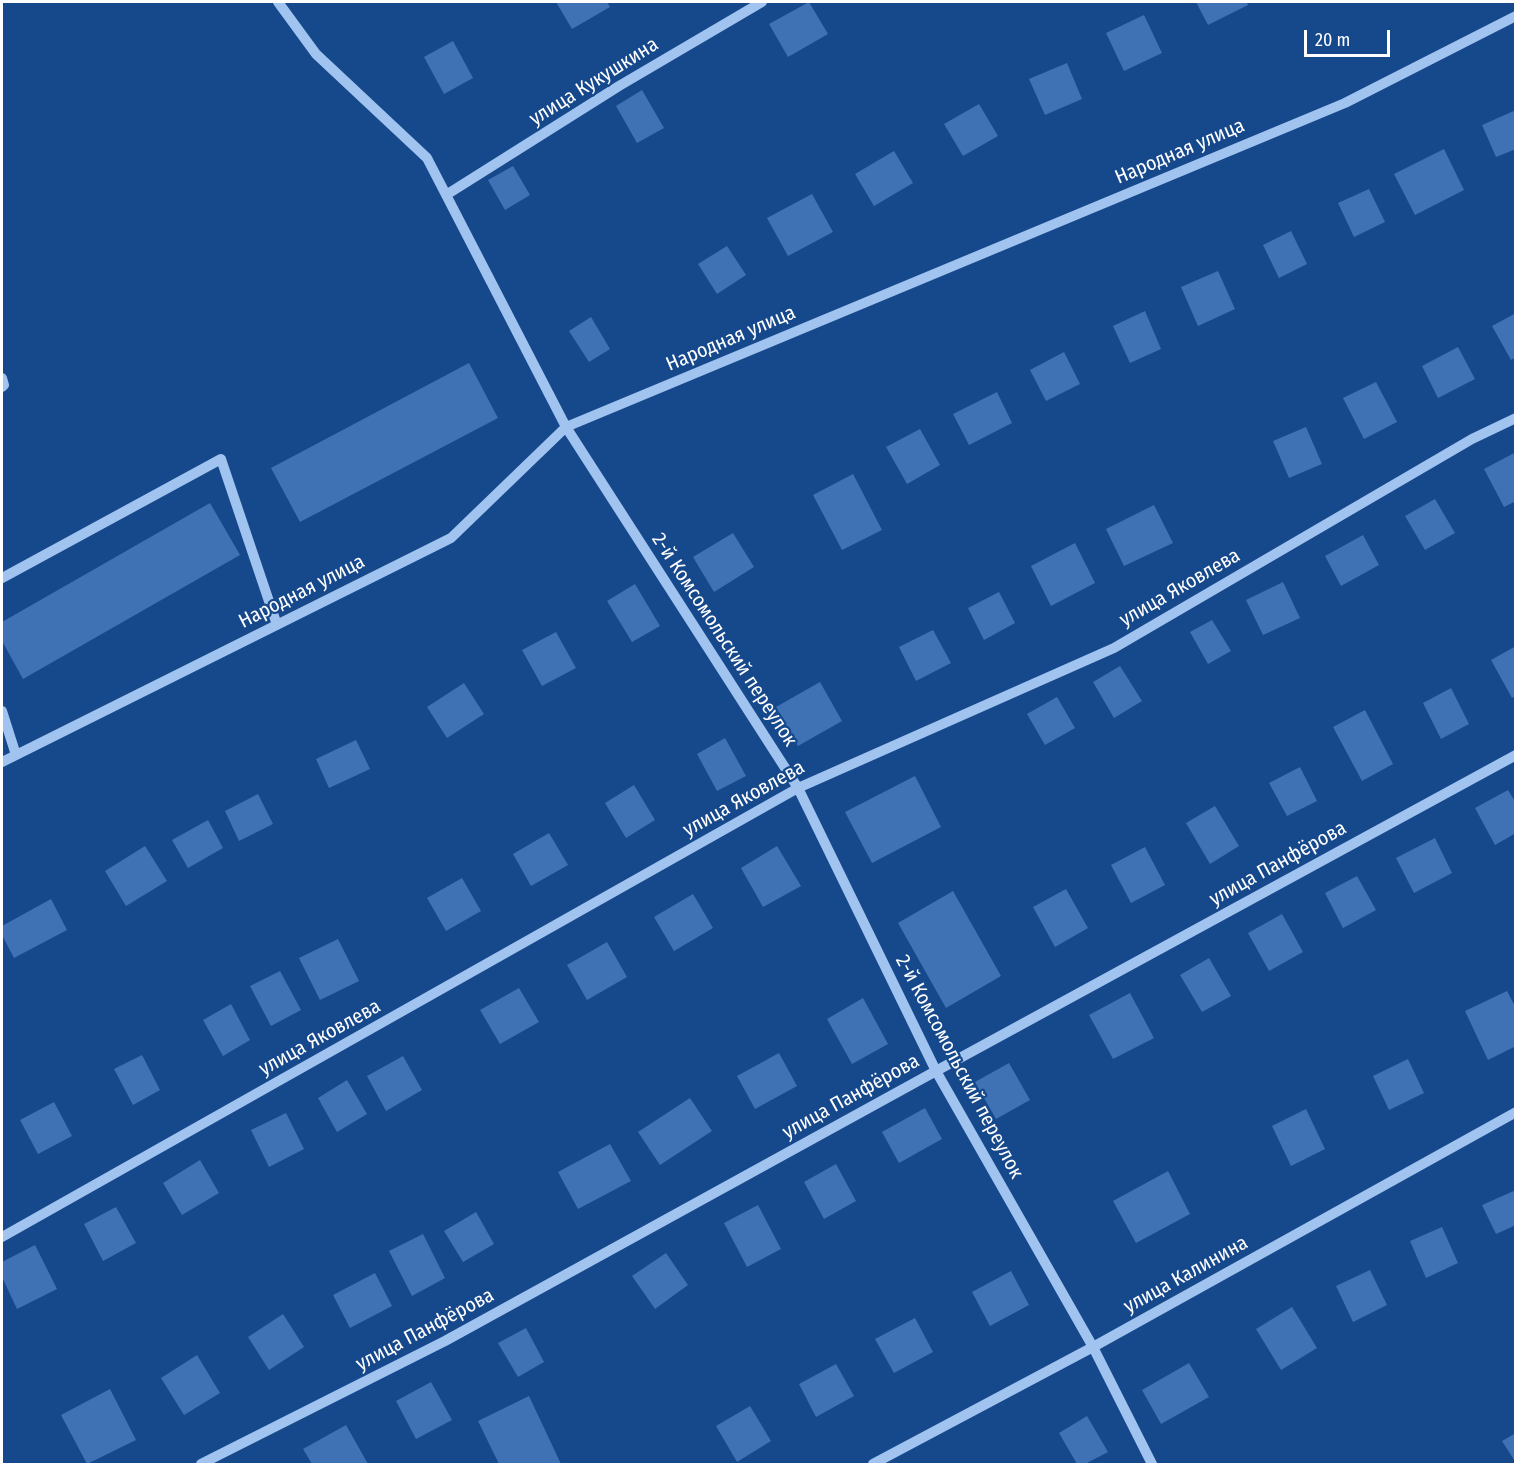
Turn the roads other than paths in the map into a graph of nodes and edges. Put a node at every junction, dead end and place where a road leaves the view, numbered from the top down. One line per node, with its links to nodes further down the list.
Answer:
1 (278, 2): 4 (street, 2-й Комсомольский переулок)
2 (762, 2): 4 (street, улица Кукушкина)
3 (1515, 16): 8 (street, Народная улица)
4 (446, 195): 8 (street, 2-й Комсомольский переулок)
5 (2, 378): 6 (street)
6 (2, 387)
7 (1515, 418): 15 (street, улица Яковлева)
8 (566, 427): 10 (street, Народная улица); 15 (street, 2-й Комсомольский переулок)
9 (2, 578): 10 (street)
10 (277, 625): 12 (street, Народная улица)
11 (2, 711): 12 (street)
12 (16, 755): 14 (street, Народная улица)
13 (1515, 755): 16 (street, улица Панфёрова)
14 (2, 762)
15 (798, 788): 16 (street, 2-й Комсомольский переулок); 18 (street, улица Яковлева)
16 (936, 1071): 19 (street, 2-й Комсомольский переулок); 20 (street, улица Панфёрова)
17 (1515, 1112): 19 (street, улица Калинина)
18 (2, 1237)
19 (1093, 1347): 21 (street, улица Калинина); 22 (street, 2-й Комсомольский переулок)
20 (201, 1464)
21 (873, 1464)
22 (1152, 1464)

